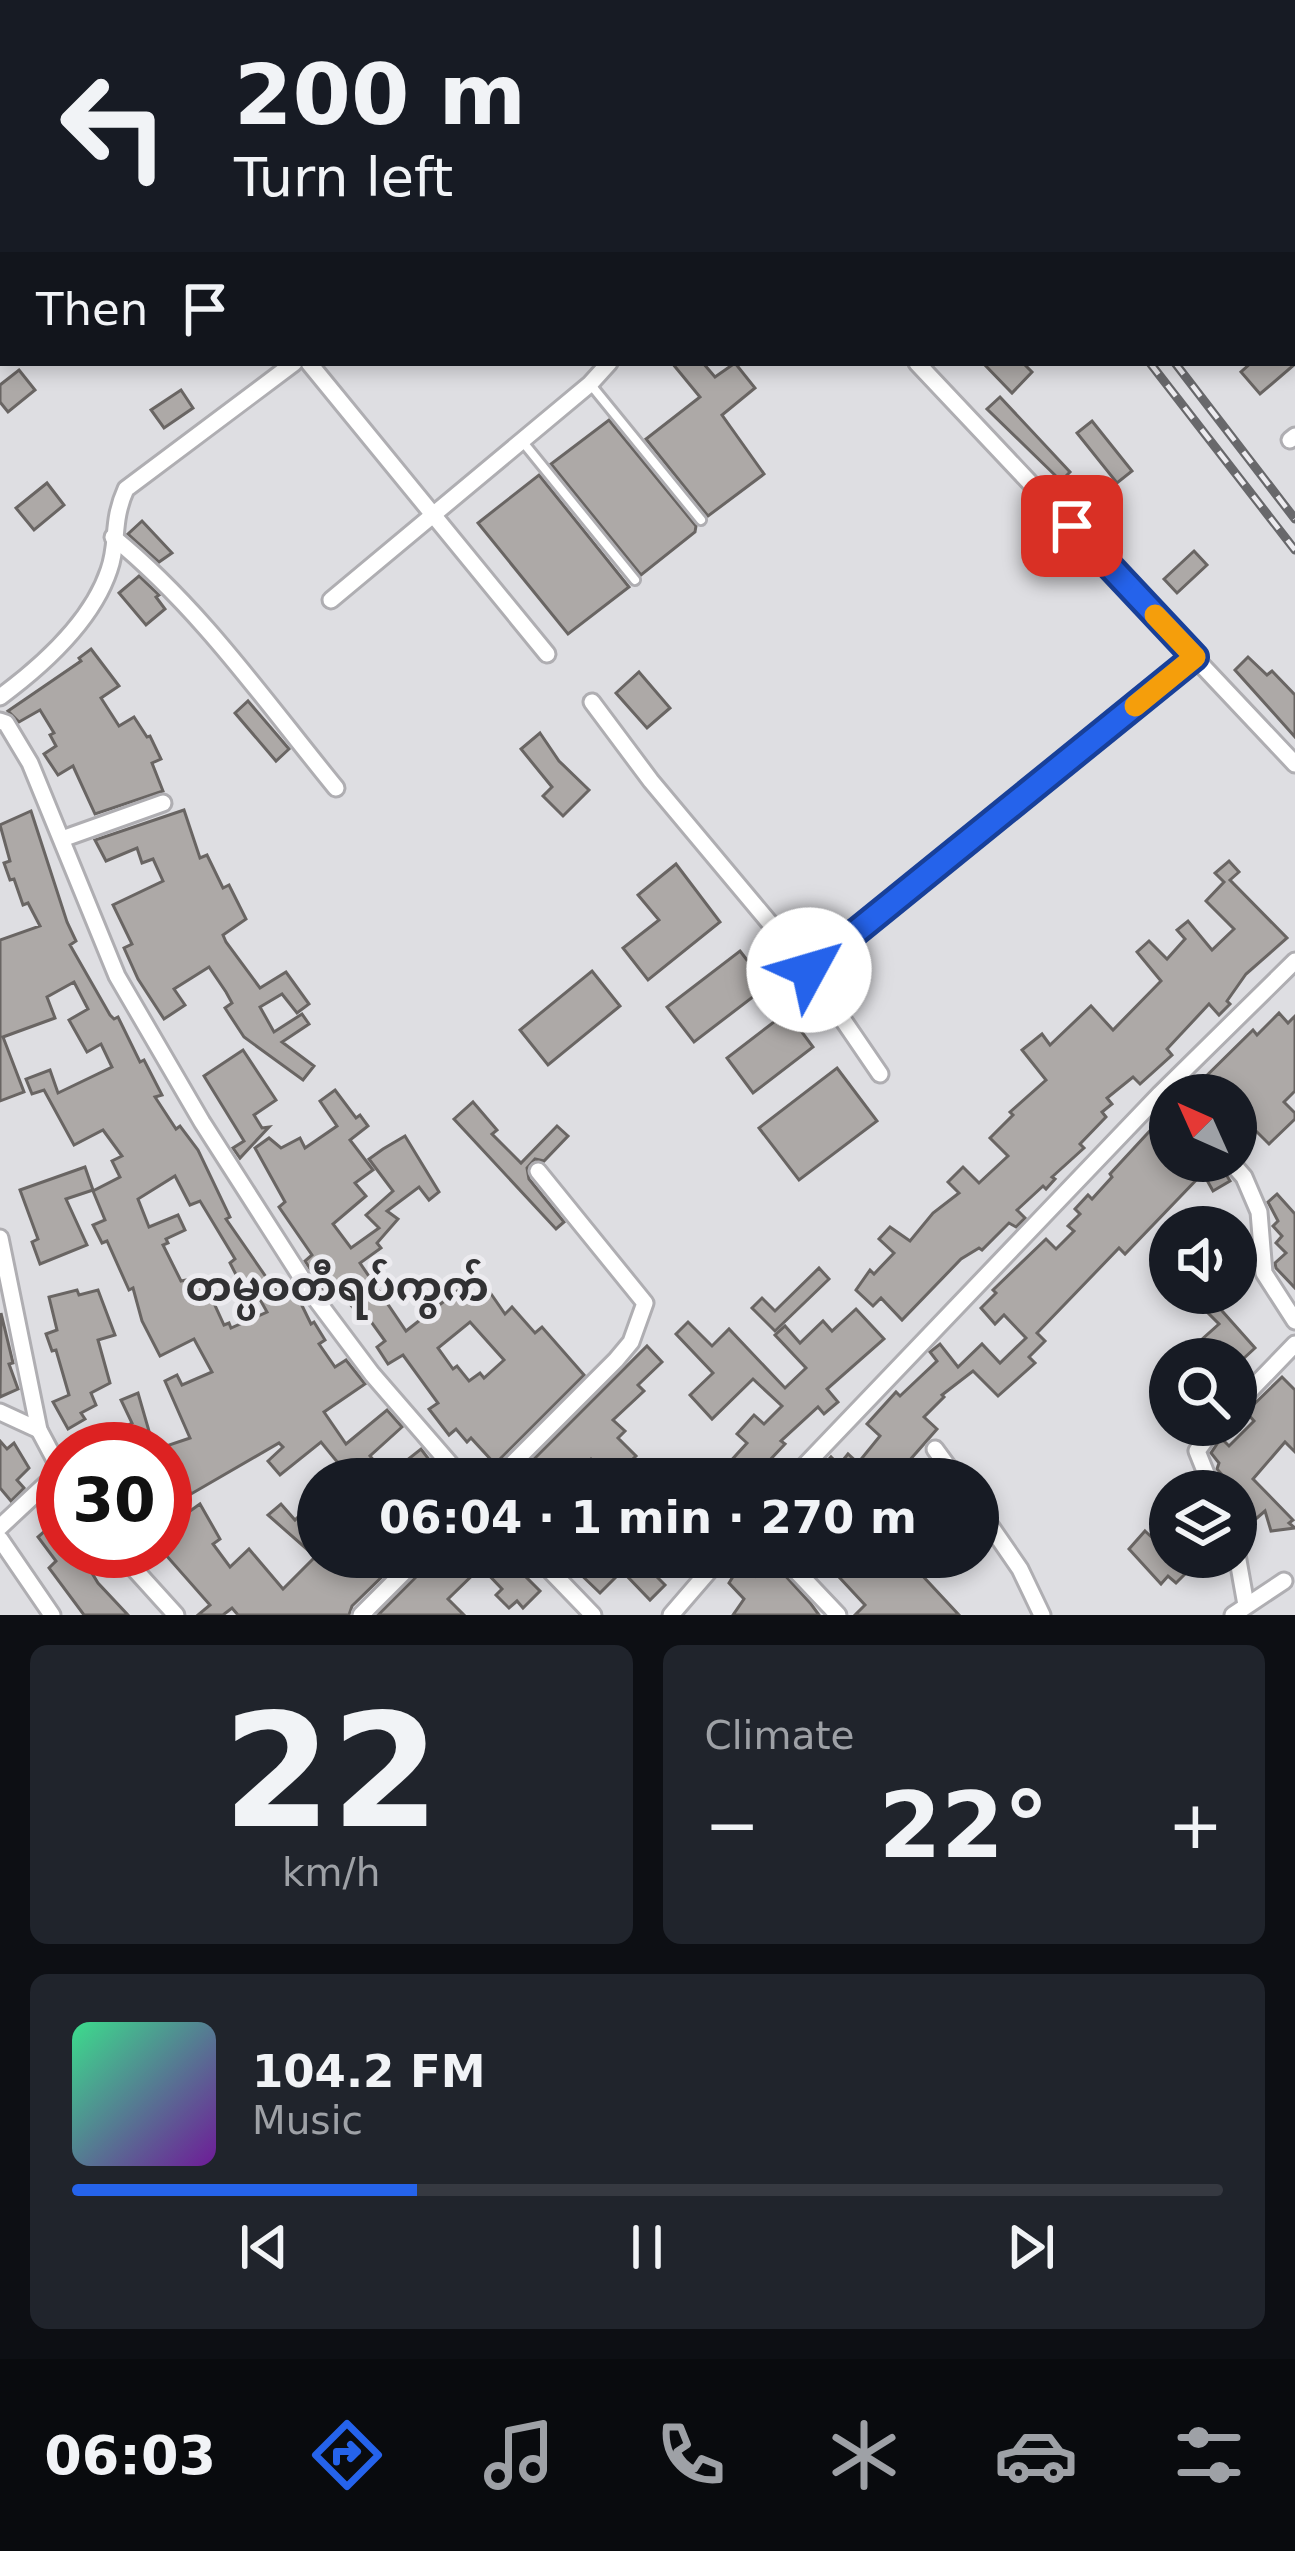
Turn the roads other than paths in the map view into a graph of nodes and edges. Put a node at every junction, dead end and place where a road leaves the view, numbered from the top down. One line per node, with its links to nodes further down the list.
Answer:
1 (290, 366): 9 (street)
2 (311, 366): 7 (street)
3 (606, 366): 5 (street)
4 (920, 366): 13 (street)
5 (590, 384): 6 (street); 8 (lane)
6 (521, 440): 7 (street); 10 (lane)
7 (431, 513): 11 (street); 12 (street)
8 (701, 520)
9 (113, 537): 14 (street); 18 (street)
10 (635, 580)
11 (331, 600)
12 (547, 654)
13 (1195, 657): 17 (street); 22 (street)
14 (0, 697)
15 (592, 702): 22 (street)
16 (0, 721): 20 (street)
17 (1295, 764)
18 (336, 788)
19 (163, 803): 20 (street)
20 (62, 839): 36 (street)
21 (1295, 961): 24 (street)
22 (809, 970): 23 (street)
23 (880, 1074)
24 (1189, 1074)
25 (1149, 1115): 38 (street)
26 (538, 1171): 37 (street)
27 (1246, 1182): 29 (street)
28 (0, 1238): 33 (street)
29 (1295, 1321)
30 (1295, 1344): 31 (street)
31 (1257, 1383)
32 (0, 1412): 34 (street)
33 (37, 1422)
34 (36, 1429)
35 (934, 1449): 39 (street)
36 (445, 1458)
37 (518, 1458)
38 (813, 1458)
39 (941, 1458)
40 (36, 1496): 41 (street)
41 (0, 1527)
42 (999, 1538): 58 (street)
43 (0, 1539): 52 (street)
44 (142, 1578): 53 (street)
45 (398, 1578): 54 (street)
46 (557, 1578): 55 (street)
47 (704, 1578): 56 (street)
48 (802, 1578): 57 (street)
49 (1238, 1578): 51 (street)
50 (1284, 1581): 51 (street)
51 (1240, 1610)
52 (52, 1615)
53 (176, 1615)
54 (362, 1615)
55 (593, 1615)
56 (671, 1615)
57 (838, 1615)
58 (1042, 1615)

